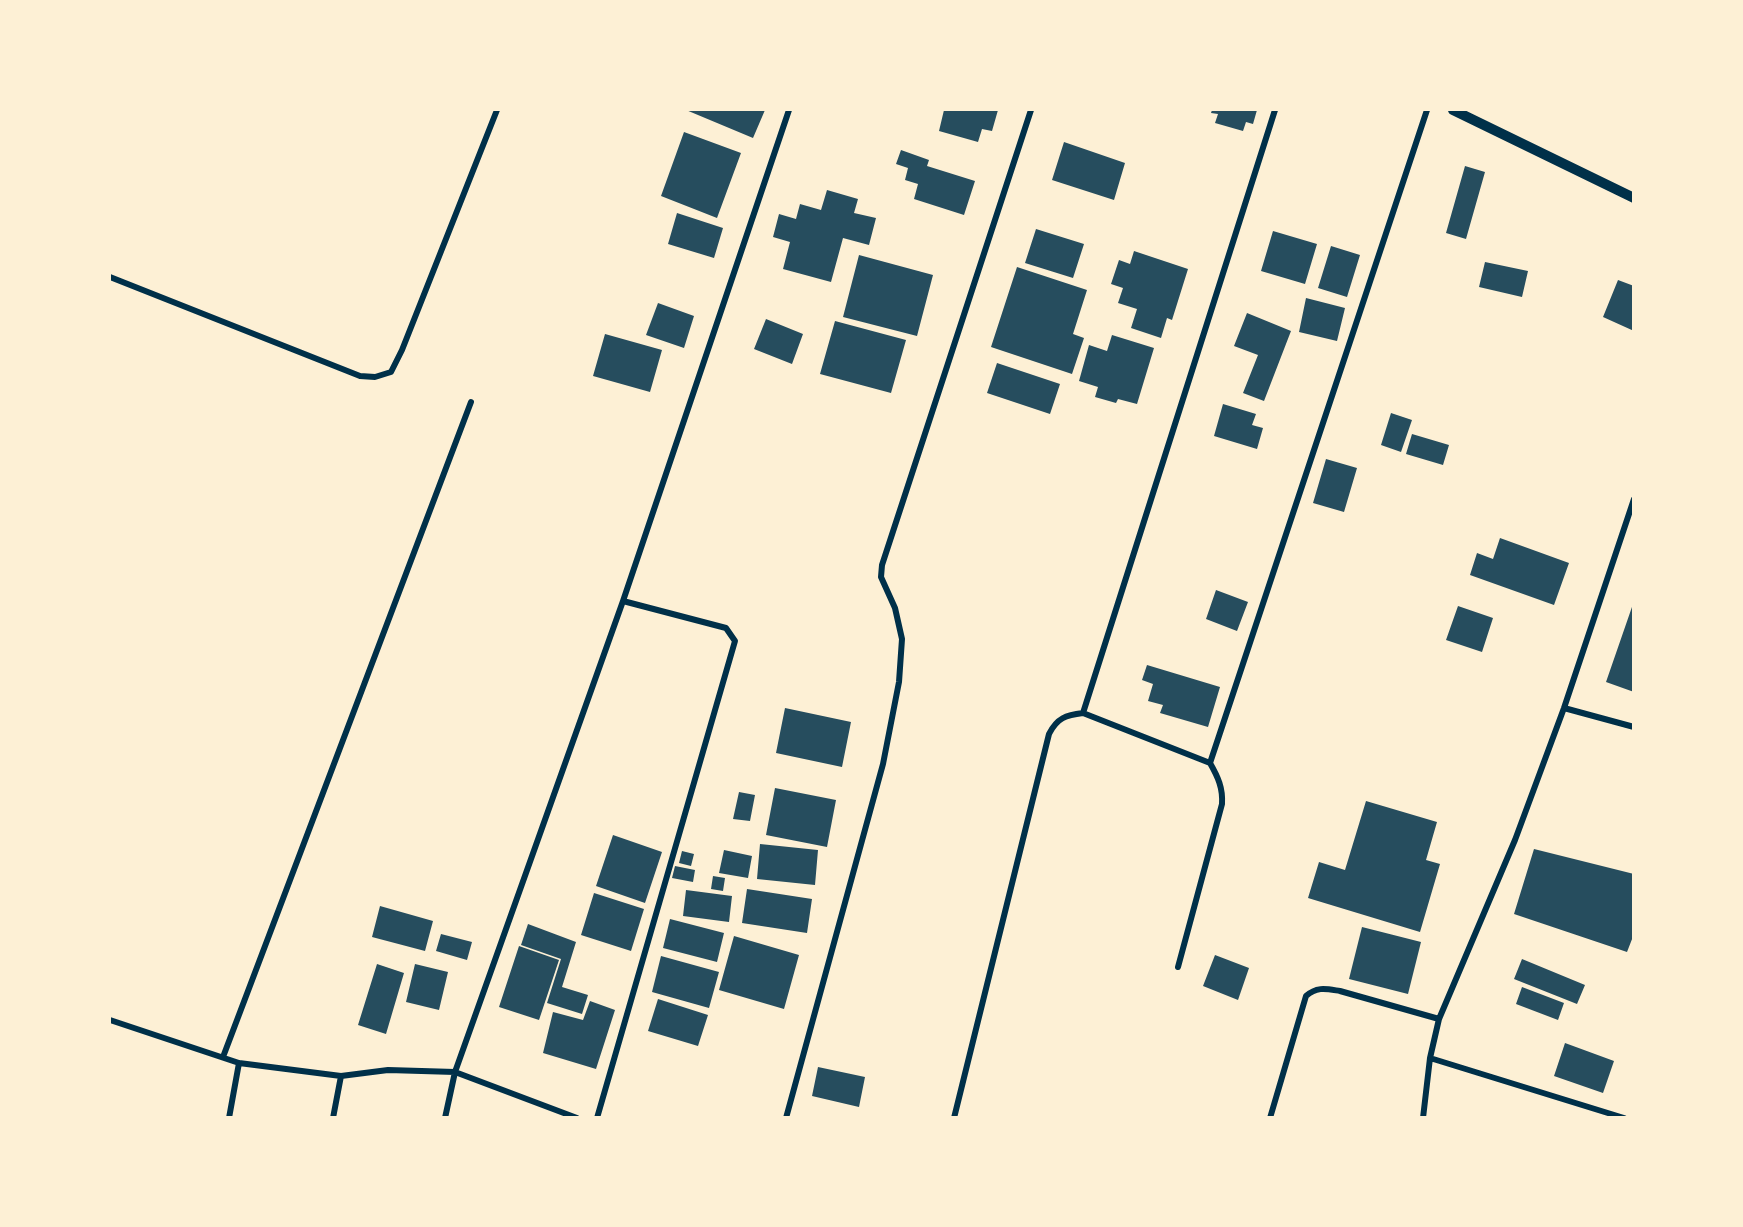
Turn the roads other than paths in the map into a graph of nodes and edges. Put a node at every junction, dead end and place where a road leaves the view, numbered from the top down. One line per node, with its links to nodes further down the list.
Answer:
1 (497, 110): 8 (street)
2 (789, 110): 11 (street)
3 (1031, 110): 30 (street)
4 (1275, 110): 13 (street)
5 (1427, 110): 15 (street)
6 (1453, 110): 7 (street)
7 (1634, 198)
8 (110, 277)
9 (471, 402): 19 (street)
10 (1634, 499): 12 (street)
11 (623, 601): 22 (street); 29 (street)
12 (1564, 708): 14 (street); 17 (street)
13 (1083, 713): 15 (street); 31 (street)
14 (1634, 727)
15 (1210, 763): 16 (street)
16 (1178, 966)
17 (1439, 1019): 20 (street); 32 (street)
18 (110, 1020): 19 (street)
19 (223, 1057): 21 (street)
20 (1430, 1058): 33 (street); 34 (street)
21 (239, 1064): 23 (street); 25 (street)
22 (455, 1072): 23 (street); 24 (street); 27 (street)
23 (341, 1076): 26 (street)
24 (566, 1115): 28 (street)
25 (229, 1118)
26 (333, 1118)
27 (445, 1118)
28 (577, 1118)
29 (597, 1118)
30 (786, 1118)
31 (954, 1118)
32 (1270, 1118)
33 (1423, 1118)
34 (1624, 1118)

